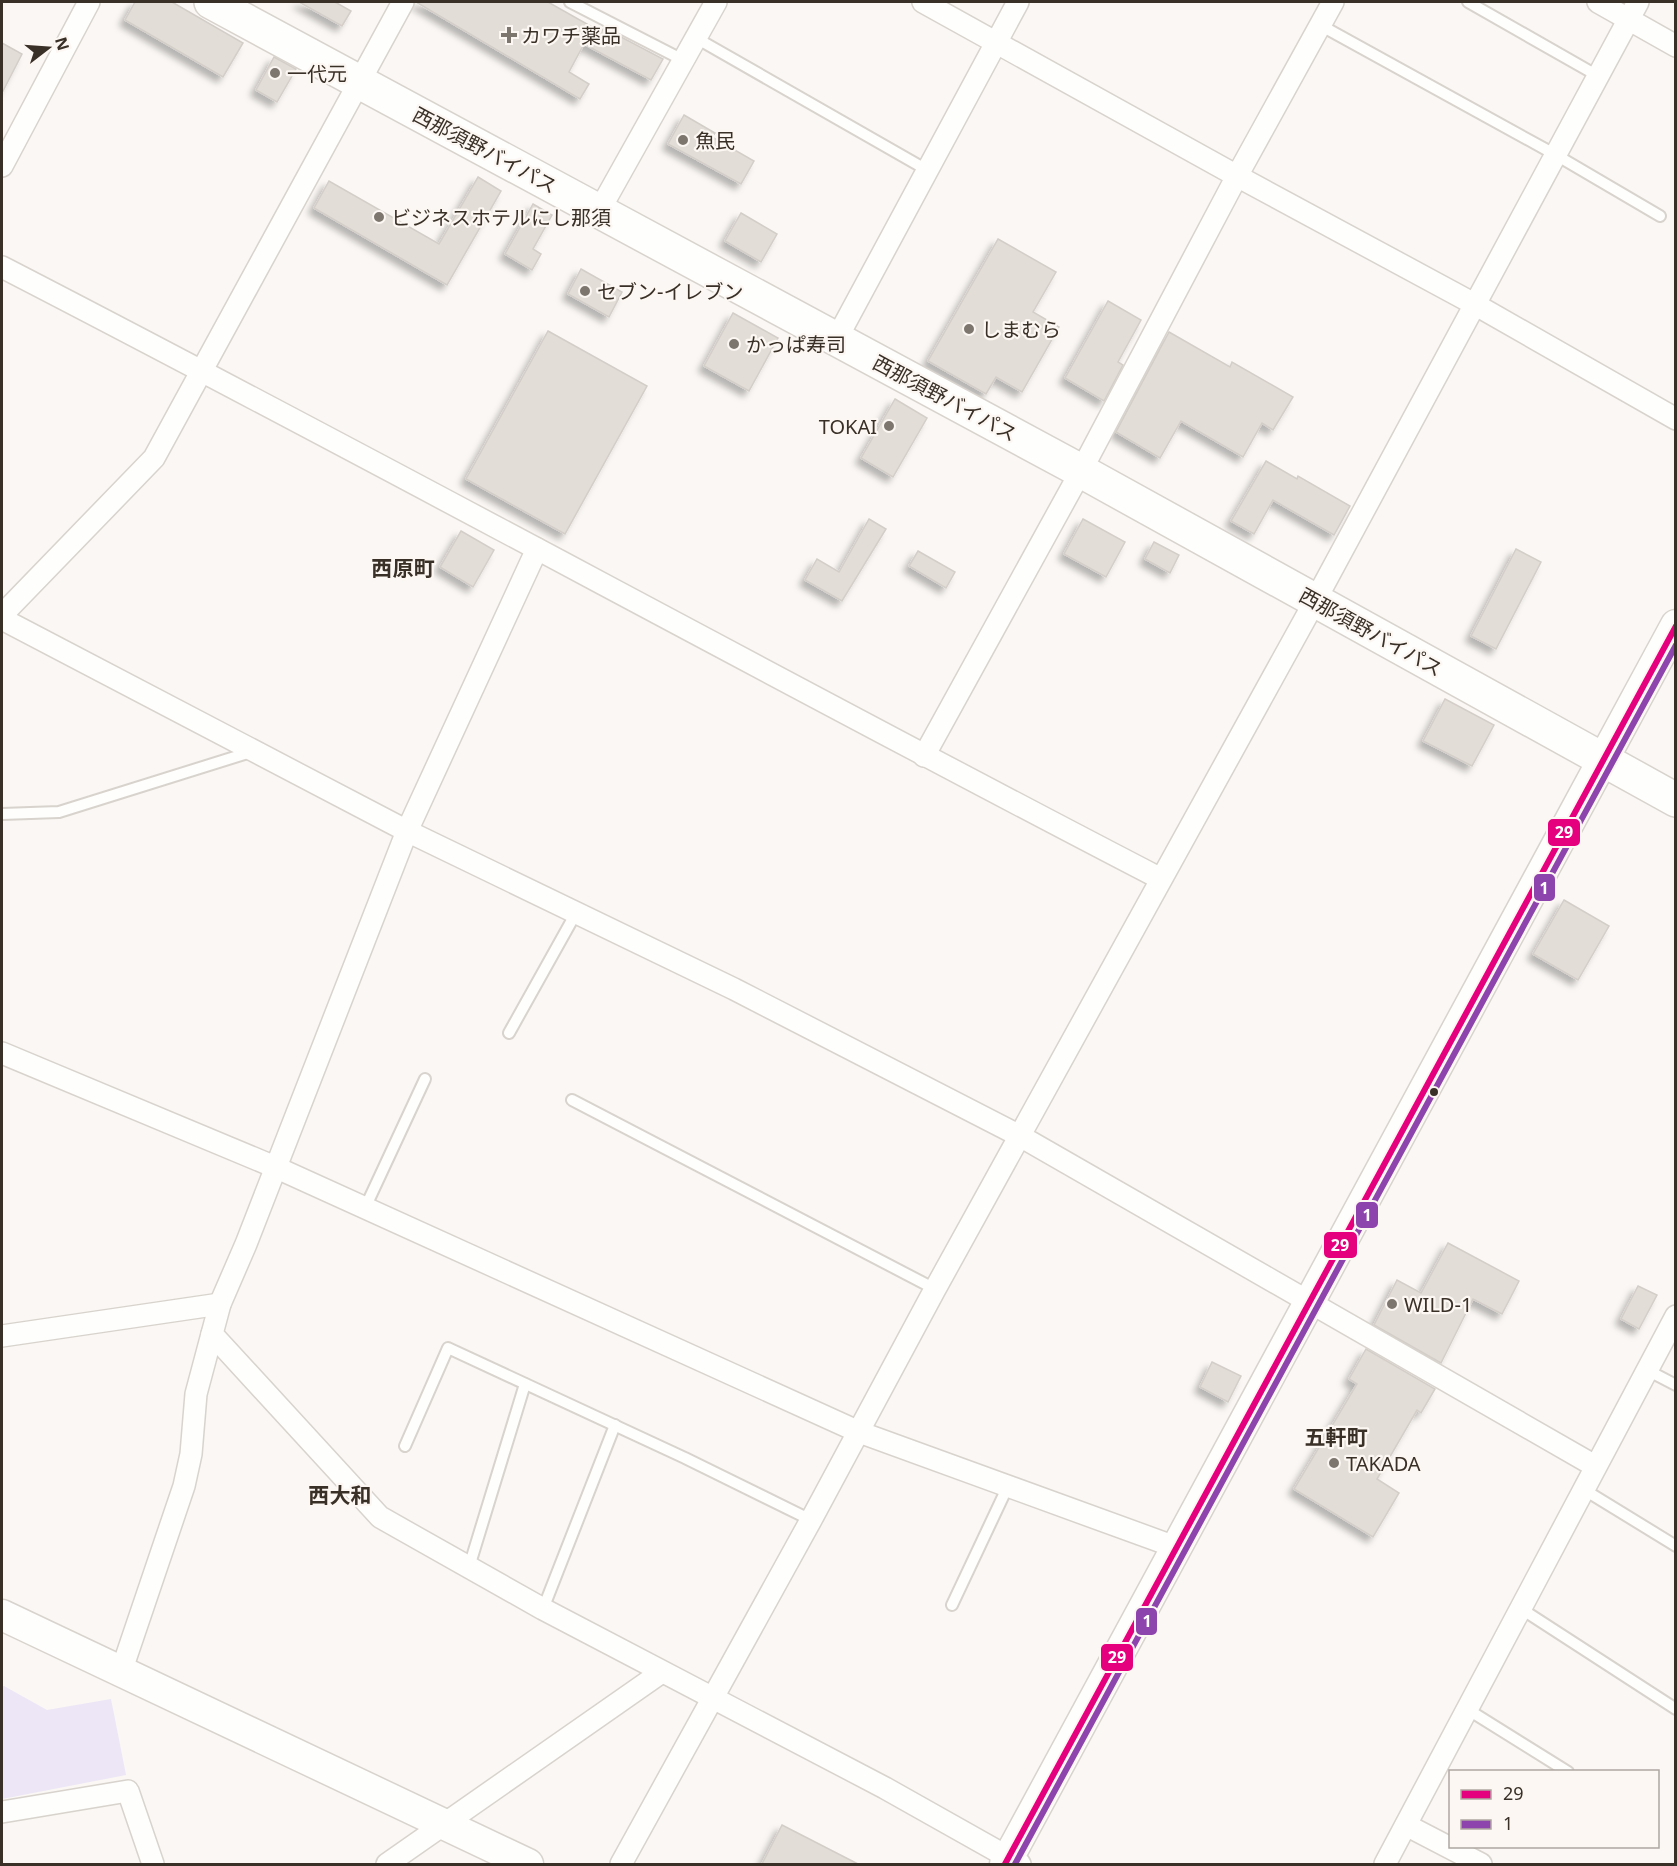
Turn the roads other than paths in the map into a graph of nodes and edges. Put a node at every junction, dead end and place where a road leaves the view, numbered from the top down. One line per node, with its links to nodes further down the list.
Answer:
1 (89, 2): 20 (street)
2 (211, 2): 18 (highway, 西那須野バイパス)
3 (403, 2): 18 (street)
4 (570, 2): 16 (lane)
5 (716, 2): 13 (street)
6 (923, 2): 14 (street)
7 (1018, 2): 14 (street)
8 (1333, 2): 12 (street)
9 (1468, 2): 17 (lane)
10 (1598, 2): 11 (street)
11 (1634, 10): 15 (street); 17 (street)
12 (1320, 25): 19 (lane); 22 (street)
13 (696, 38): 16 (street); 21 (lane)
14 (996, 41): 21 (street); 22 (street)
15 (1676, 46)
16 (683, 60): 23 (street)
17 (1598, 76): 19 (street)
18 (360, 83): 23 (highway, 西那須野バイパス); 28 (street)
19 (1556, 155): 24 (lane); 26 (street)
20 (2, 166)
21 (927, 170): 27 (street)
22 (1238, 176): 26 (street); 30 (street)
23 (599, 211): 27 (highway, 西那須野バイパス)
24 (1660, 216)
25 (2, 267): 28 (street)
26 (1476, 305): 29 (street); 32 (street)
27 (836, 340): 30 (highway, 西那須野バイパス)
28 (202, 370): 31 (street); 33 (street)
29 (1676, 419)
30 (1081, 471): 32 (highway, 西那須野バイパス); 36 (street)
31 (537, 549): 36 (street); 40 (street)
32 (1315, 601): 37 (highway, 西那須野バイパス); 41 (street)
33 (2, 617): 35 (street)
34 (1676, 625): 37 (main road)
35 (254, 751): 39 (lane); 40 (street)
36 (924, 756): 41 (street)
37 (1603, 759): 38 (highway, 西那須野バイパス); 51 (main road)
38 (1676, 800)
39 (2, 814)
40 (407, 831): 42 (street); 48 (street)
41 (1161, 879): 47 (street)
42 (576, 912): 43 (lane); 47 (street)
43 (509, 1034)
44 (2, 1053): 48 (street)
45 (425, 1079): 49 (lane)
46 (572, 1100): 50 (lane)
47 (1020, 1137): 50 (street); 51 (street)
48 (275, 1167): 49 (street); 52 (street)
49 (365, 1208): 60 (street)
50 (935, 1289): 60 (street)
51 (1310, 1302): 62 (street); 67 (main road)
52 (220, 1304): 54 (street); 55 (street)
53 (1676, 1316): 56 (street)
54 (212, 1334): 68 (street); 73 (street)
55 (2, 1336)
56 (1647, 1370): 58 (lane); 62 (street)
57 (525, 1383): 59 (lane); 61 (lane); 68 (lane)
58 (1676, 1385)
59 (615, 1425): 65 (lane); 70 (lane)
60 (859, 1431): 63 (street); 65 (street)
61 (405, 1446)
62 (1595, 1466): 64 (street)
63 (1008, 1486): 67 (street); 69 (lane)
64 (1583, 1489): 66 (lane); 71 (street)
65 (811, 1520): 75 (street)
66 (1676, 1546)
67 (1178, 1548): 84 (main road)
68 (469, 1567): 70 (street)
69 (952, 1605)
70 (543, 1608): 74 (street)
71 (1520, 1608): 76 (street); 77 (lane)
72 (2, 1616): 73 (main road)
73 (121, 1672): 80 (main road)
74 (663, 1672): 75 (street); 80 (street)
75 (714, 1697): 84 (street); 88 (street)
76 (1467, 1709): 78 (lane); 81 (street)
77 (1676, 1709)
78 (1565, 1770)
79 (2, 1812): 85 (street)
80 (442, 1824): 86 (street); 87 (main road)
81 (1406, 1825): 82 (street); 89 (street)
82 (1449, 1847)
83 (1450, 1848): 90 (street)
84 (1011, 1862)
85 (153, 1864)
86 (387, 1864)
87 (528, 1864)
88 (621, 1864)
89 (1385, 1864)
90 (1481, 1864)

